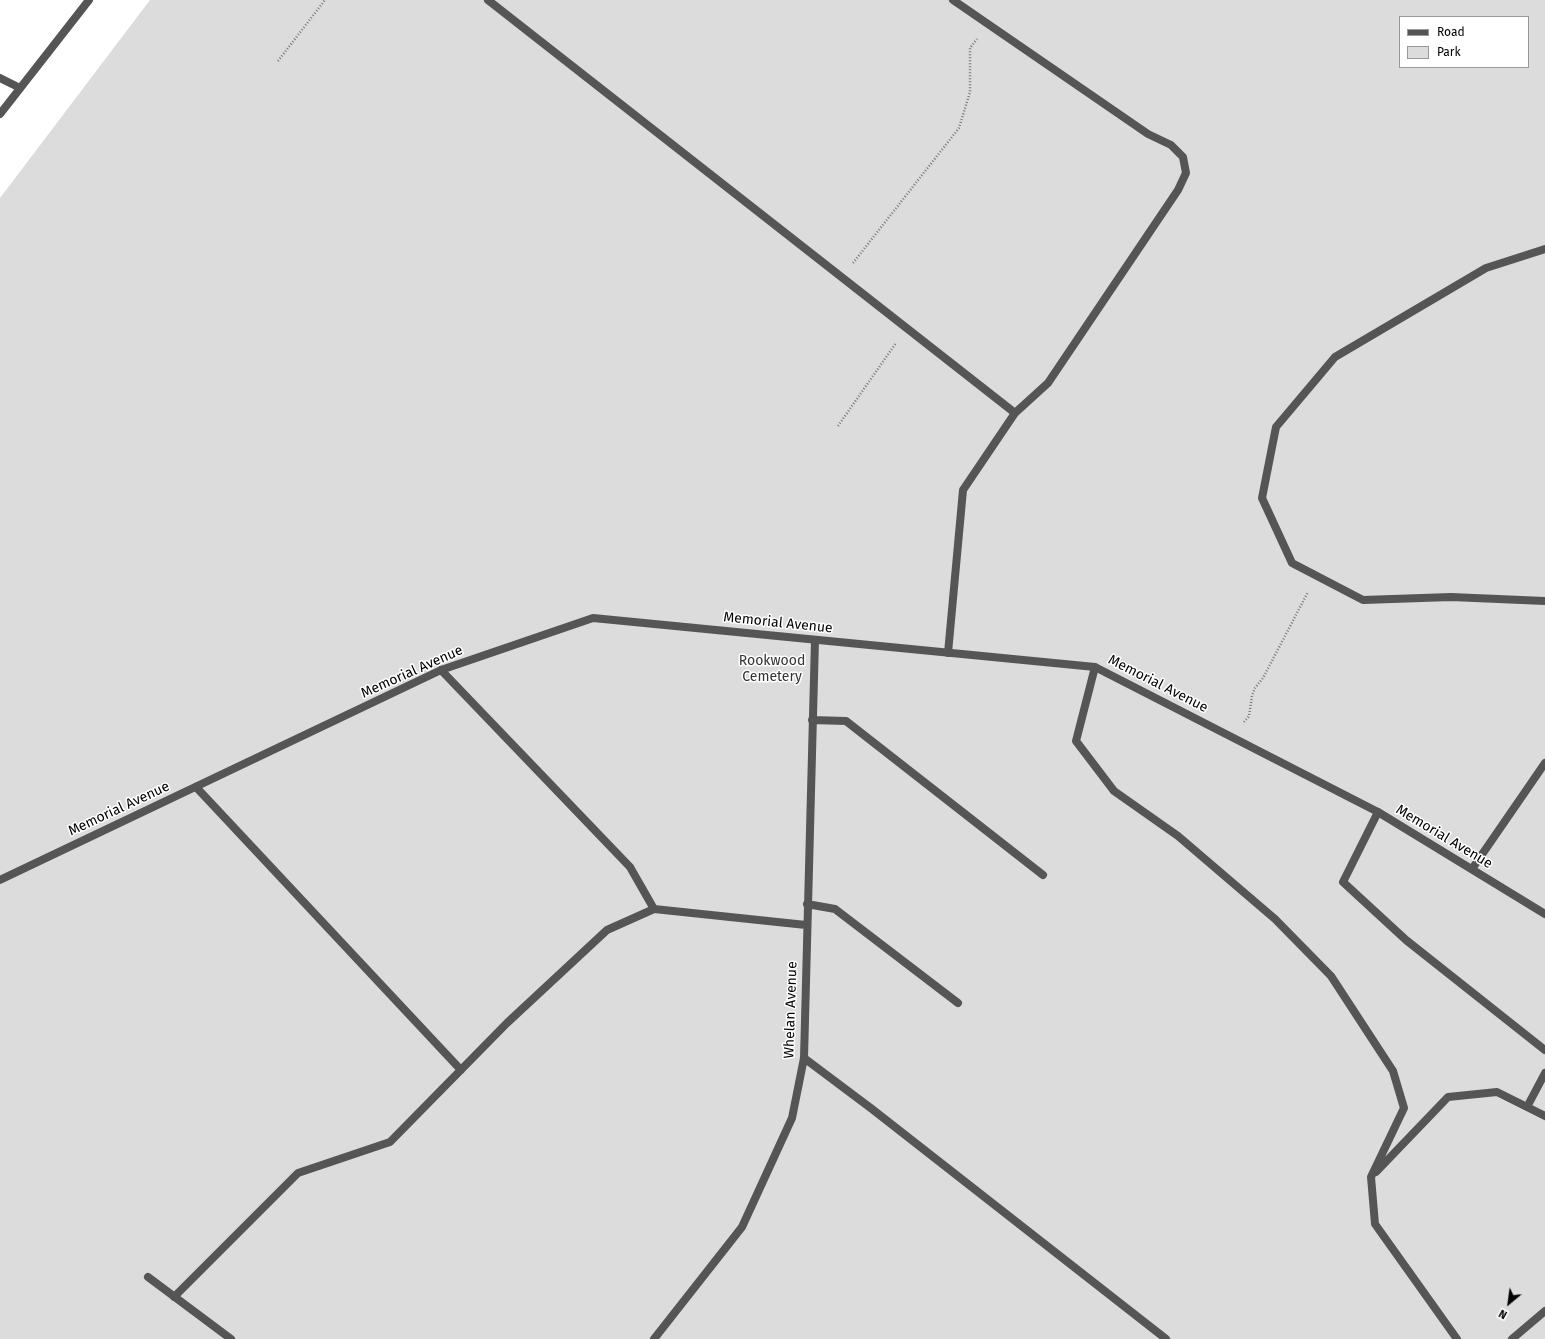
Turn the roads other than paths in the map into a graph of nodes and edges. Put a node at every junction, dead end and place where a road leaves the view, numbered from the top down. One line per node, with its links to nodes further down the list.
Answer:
1 (89, 0): 5 (street)
2 (488, 0): 8 (street)
3 (953, 0): 8 (street)
4 (0, 78): 5 (street)
5 (20, 88): 6 (street)
6 (0, 114)
7 (1545, 249): 9 (street)
8 (1015, 413): 11 (street)
9 (1545, 601)
10 (815, 640): 11 (street, Memorial Avenue); 13 (street, Memorial Avenue); 14 (street, Whelan Avenue)
11 (948, 653): 12 (street, Memorial Avenue)
12 (1095, 667): 17 (street, Memorial Avenue); 32 (street)
13 (441, 670): 16 (street, Memorial Avenue); 22 (street)
14 (812, 720): 19 (street); 21 (street, Whelan Avenue)
15 (1545, 763): 18 (street)
16 (196, 787): 20 (street, Memorial Avenue); 28 (street)
17 (1378, 812): 18 (street, Memorial Avenue); 26 (street)
18 (1472, 869): 23 (street, Memorial Avenue)
19 (1043, 875)
20 (0, 880)
21 (807, 904): 24 (street, Whelan Avenue); 25 (street)
22 (654, 909): 24 (street); 28 (street)
23 (1545, 914)
24 (806, 925): 27 (street, Whelan Avenue)
25 (958, 1002)
26 (1545, 1050)
27 (804, 1058): 37 (street, Whelan Avenue); 38 (street)
28 (461, 1070): 34 (street)
29 (1545, 1073): 30 (street)
30 (1527, 1107): 31 (street); 32 (street)
31 (1545, 1116)
32 (1371, 1177): 39 (street)
33 (148, 1277): 34 (street)
34 (174, 1297): 36 (street)
35 (1545, 1311): 40 (street)
36 (230, 1339)
37 (654, 1339)
38 (1166, 1339)
39 (1457, 1339)
40 (1512, 1339)

